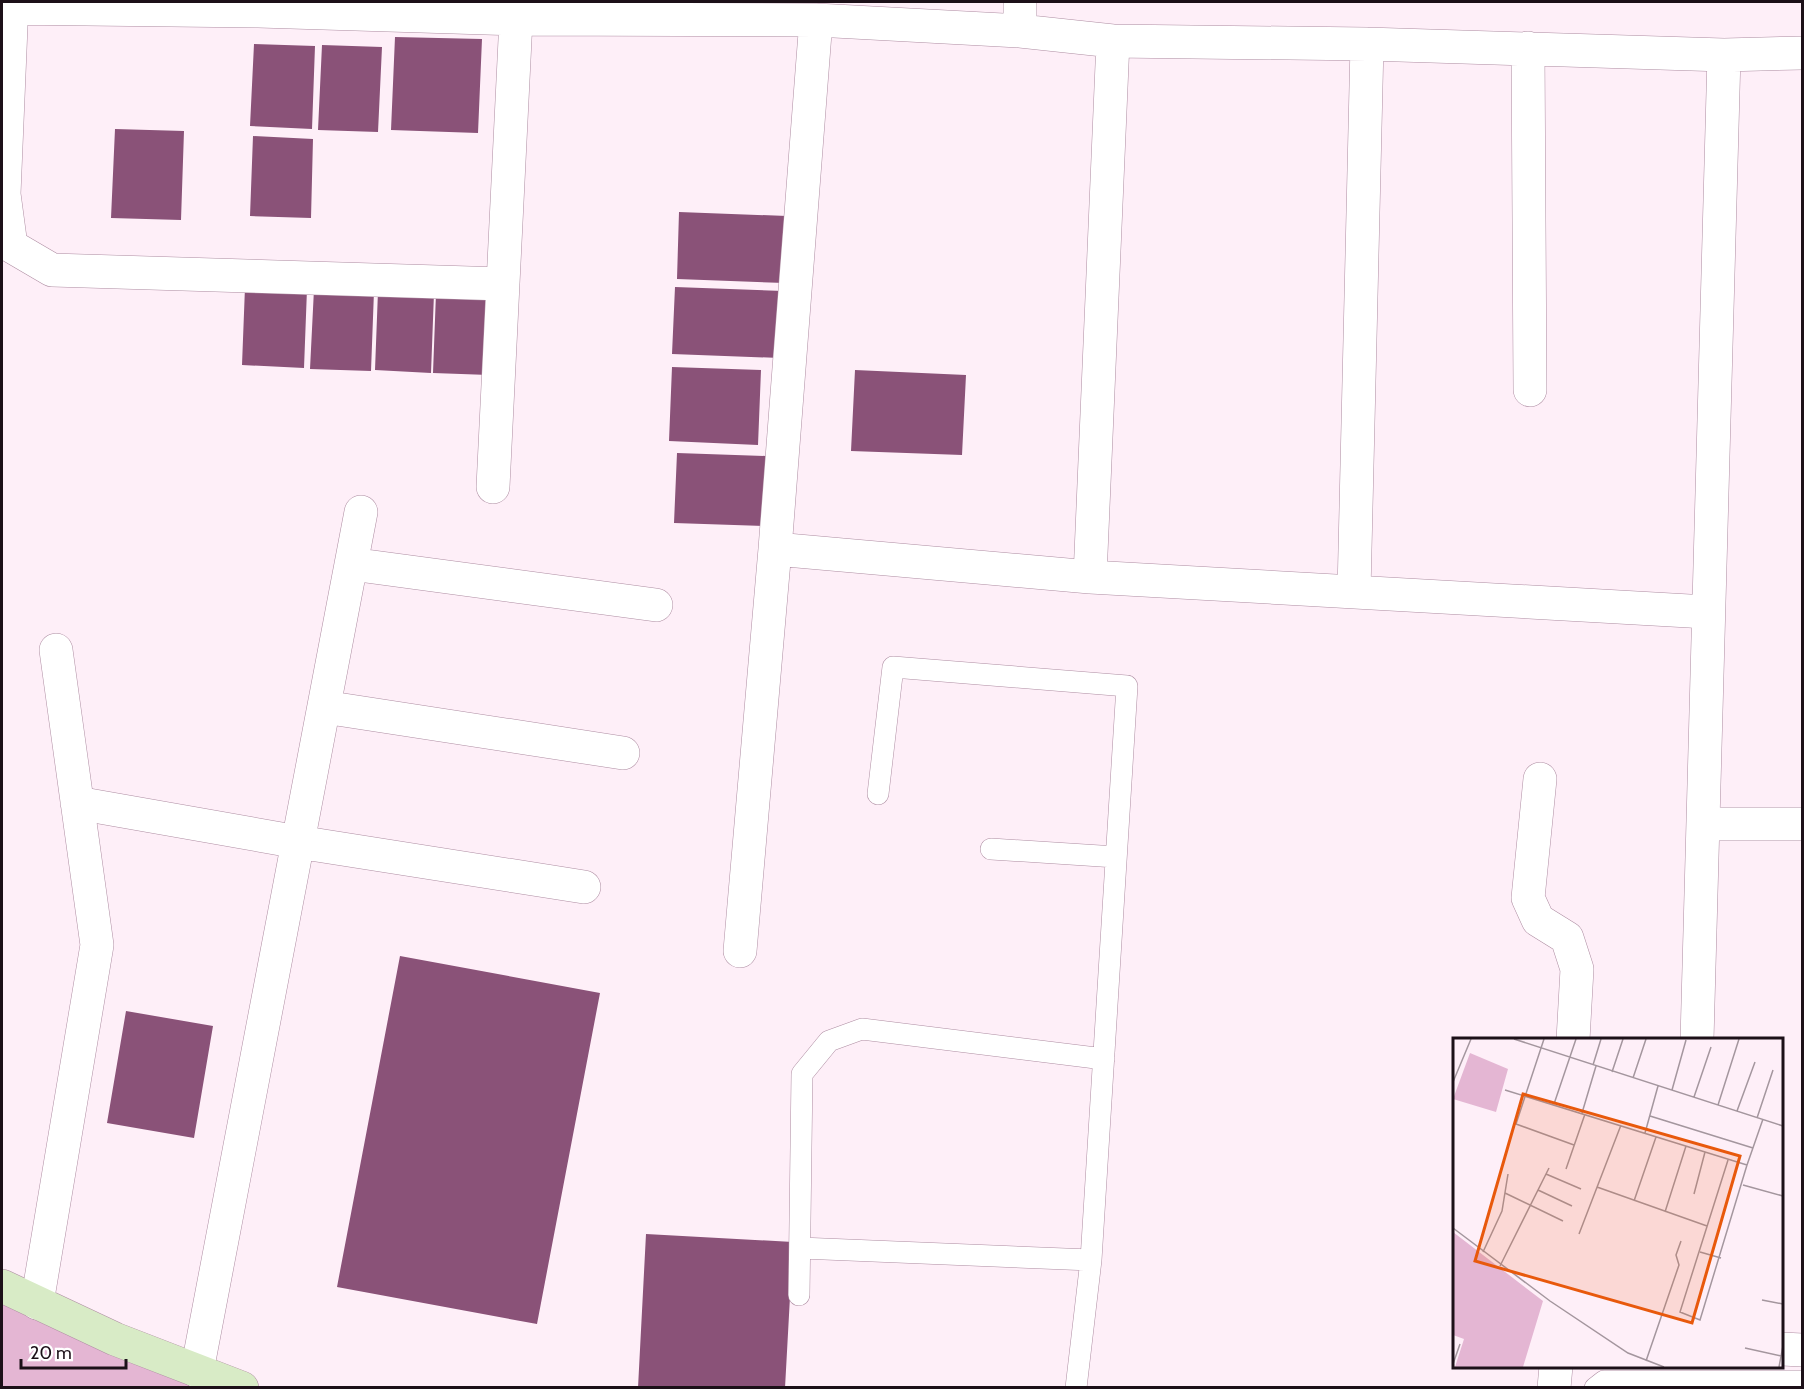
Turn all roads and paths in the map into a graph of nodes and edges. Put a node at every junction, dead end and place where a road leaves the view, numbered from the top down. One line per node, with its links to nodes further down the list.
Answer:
1 (9, 6): 2 (street); 11 (street)
2 (258, 6): 3 (street)
3 (502, 13): 5 (street); 11 (street)
4 (1020, 16): 5 (street); 6 (street)
5 (816, 20): 15 (street)
6 (1113, 41): 7 (street); 17 (street)
7 (1367, 44): 8 (street); 18 (street)
8 (1528, 48): 10 (street); 12 (street)
9 (1803, 53): 10 (street)
10 (1724, 55): 20 (street)
11 (503, 284): 13 (street)
12 (1530, 390)
13 (493, 486)
14 (361, 512): 16 (street)
15 (775, 549): 17 (street); 33 (street)
16 (351, 564): 19 (street); 22 (street)
17 (1090, 577): 18 (street)
18 (1354, 592): 20 (street)
19 (656, 605)
20 (1707, 612): 27 (street)
21 (56, 650): 26 (street)
22 (324, 706): 23 (street); 29 (street)
23 (623, 753)
24 (1540, 779): 34 (street)
25 (878, 794): 31 (lane)
26 (77, 803): 29 (street); 41 (street)
27 (1704, 824): 28 (street); 35 (street)
28 (1803, 824)
29 (298, 842): 32 (street); 45 (street)
30 (991, 849): 31 (lane)
31 (1116, 857): 36 (lane)
32 (584, 887)
33 (740, 951)
34 (1573, 1038)
35 (1697, 1038)
36 (1104, 1059): 37 (lane); 38 (lane)
37 (800, 1248): 38 (lane); 40 (lane)
38 (1091, 1260): 48 (lane)
39 (2, 1286): 41 (street)
40 (799, 1295)
41 (37, 1303): 45 (street)
42 (1783, 1349): 43 (street)
43 (1803, 1350)
44 (1556, 1368): 49 (street)
45 (197, 1371): 47 (street)
46 (1803, 1381): 50 (lane)
47 (242, 1388)
48 (1076, 1388)
49 (1554, 1388)
50 (1595, 1388)

